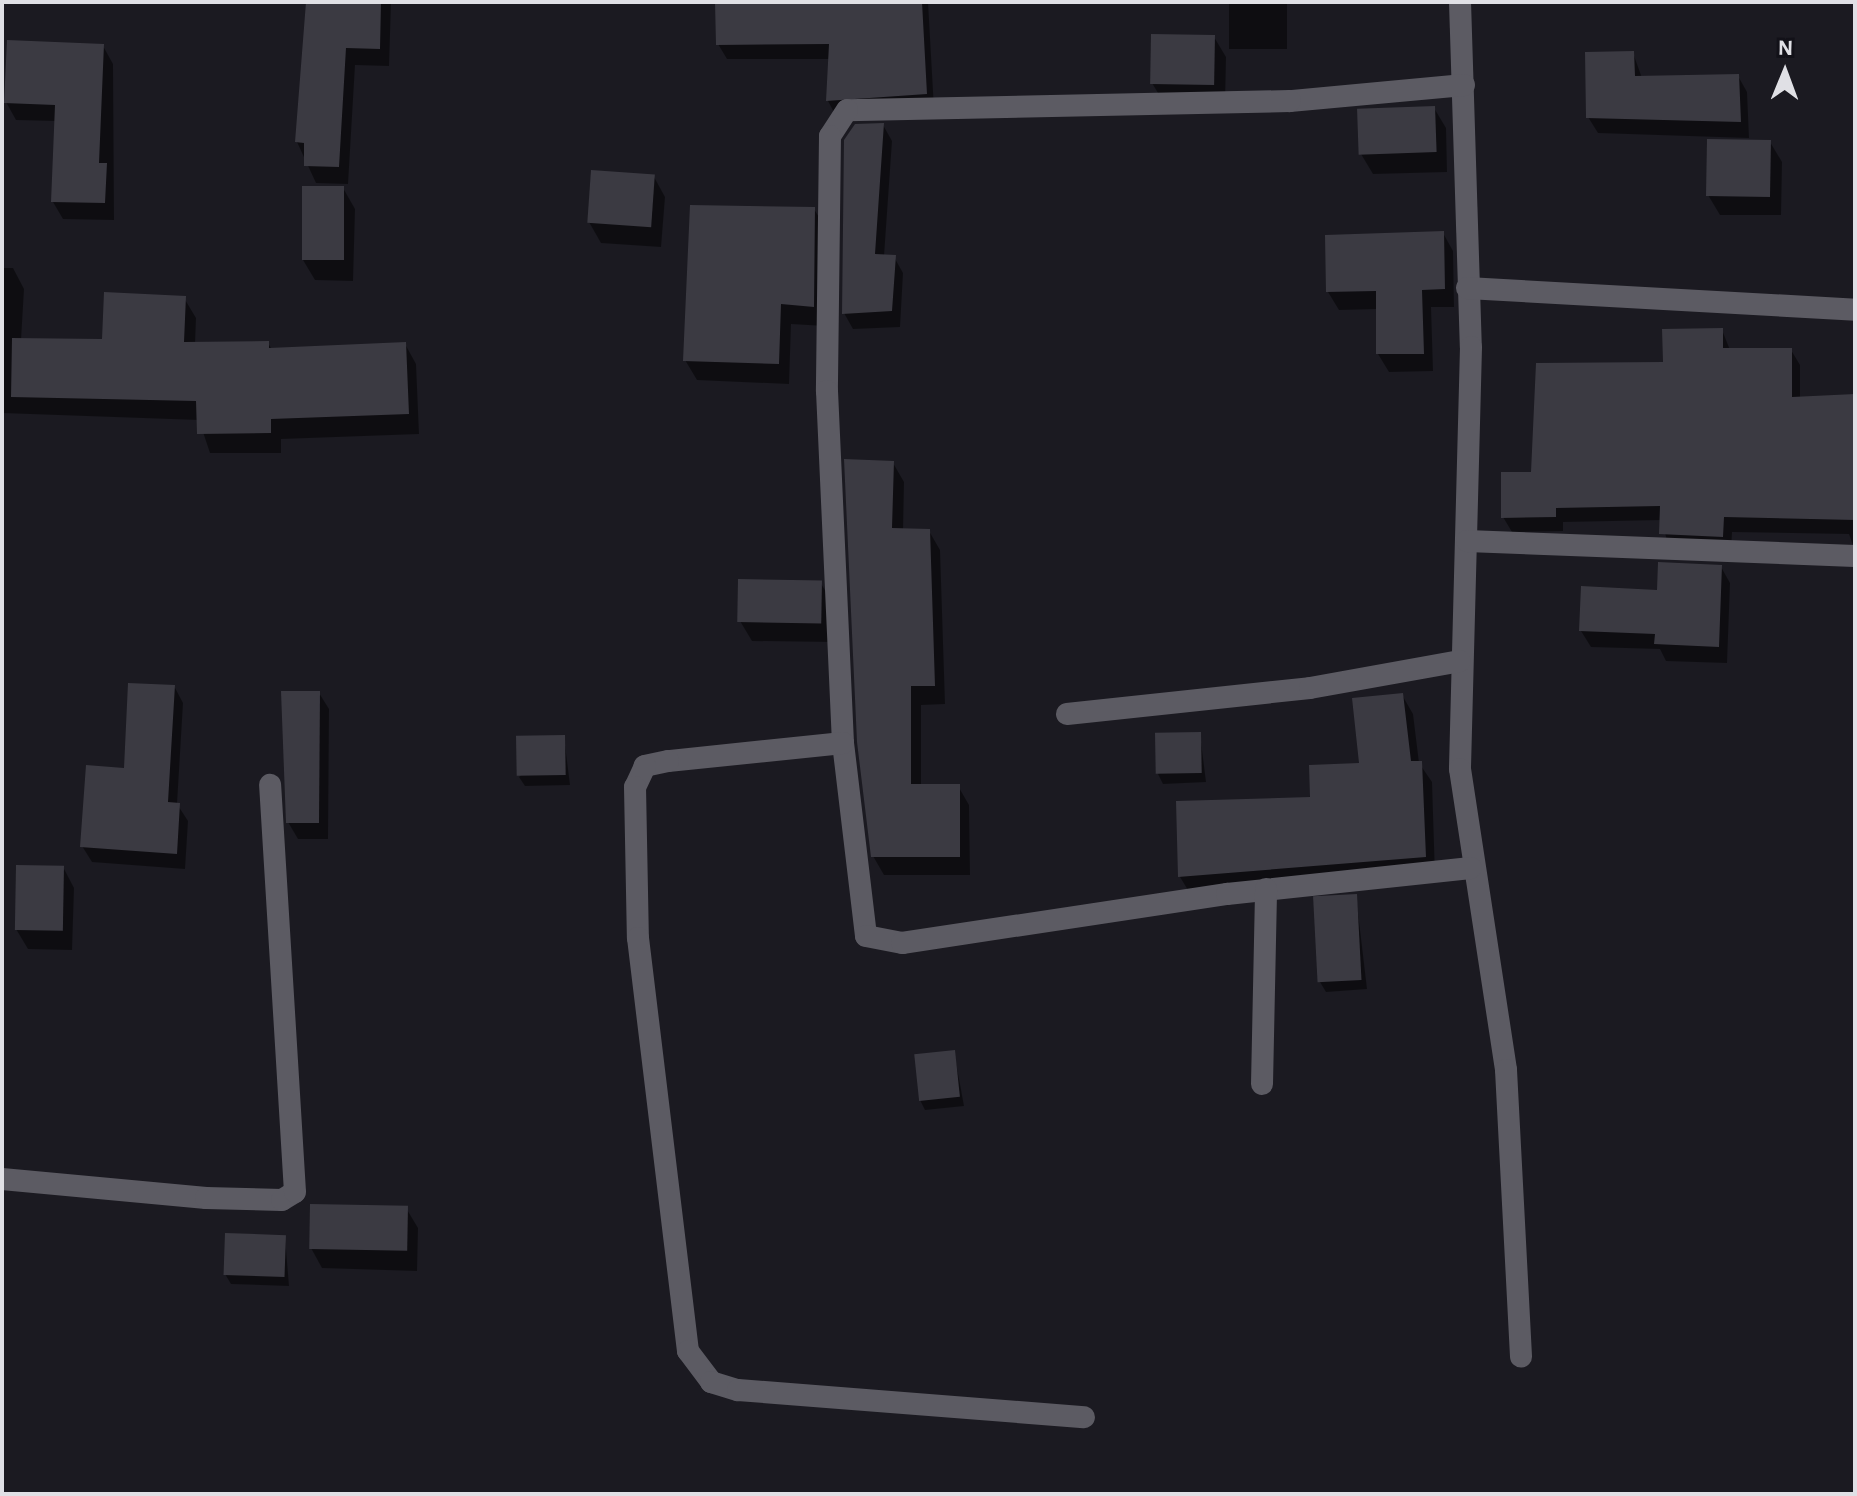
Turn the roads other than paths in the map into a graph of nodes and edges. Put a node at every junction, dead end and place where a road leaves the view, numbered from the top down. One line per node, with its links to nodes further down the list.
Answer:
1 (1460, 2): 2 (street)
2 (1464, 85): 3 (street); 9 (street)
3 (1467, 288): 4 (street); 5 (street)
4 (1855, 310)
5 (1467, 541): 6 (street); 7 (street)
6 (1855, 556)
7 (1460, 661): 8 (street); 11 (street)
8 (1067, 714)
9 (843, 743): 12 (street); 16 (street)
10 (270, 785): 14 (street)
11 (1471, 868): 12 (street); 15 (street)
12 (1266, 889): 13 (street)
13 (1262, 1084)
14 (2, 1179)
15 (1521, 1357)
16 (1084, 1417)

